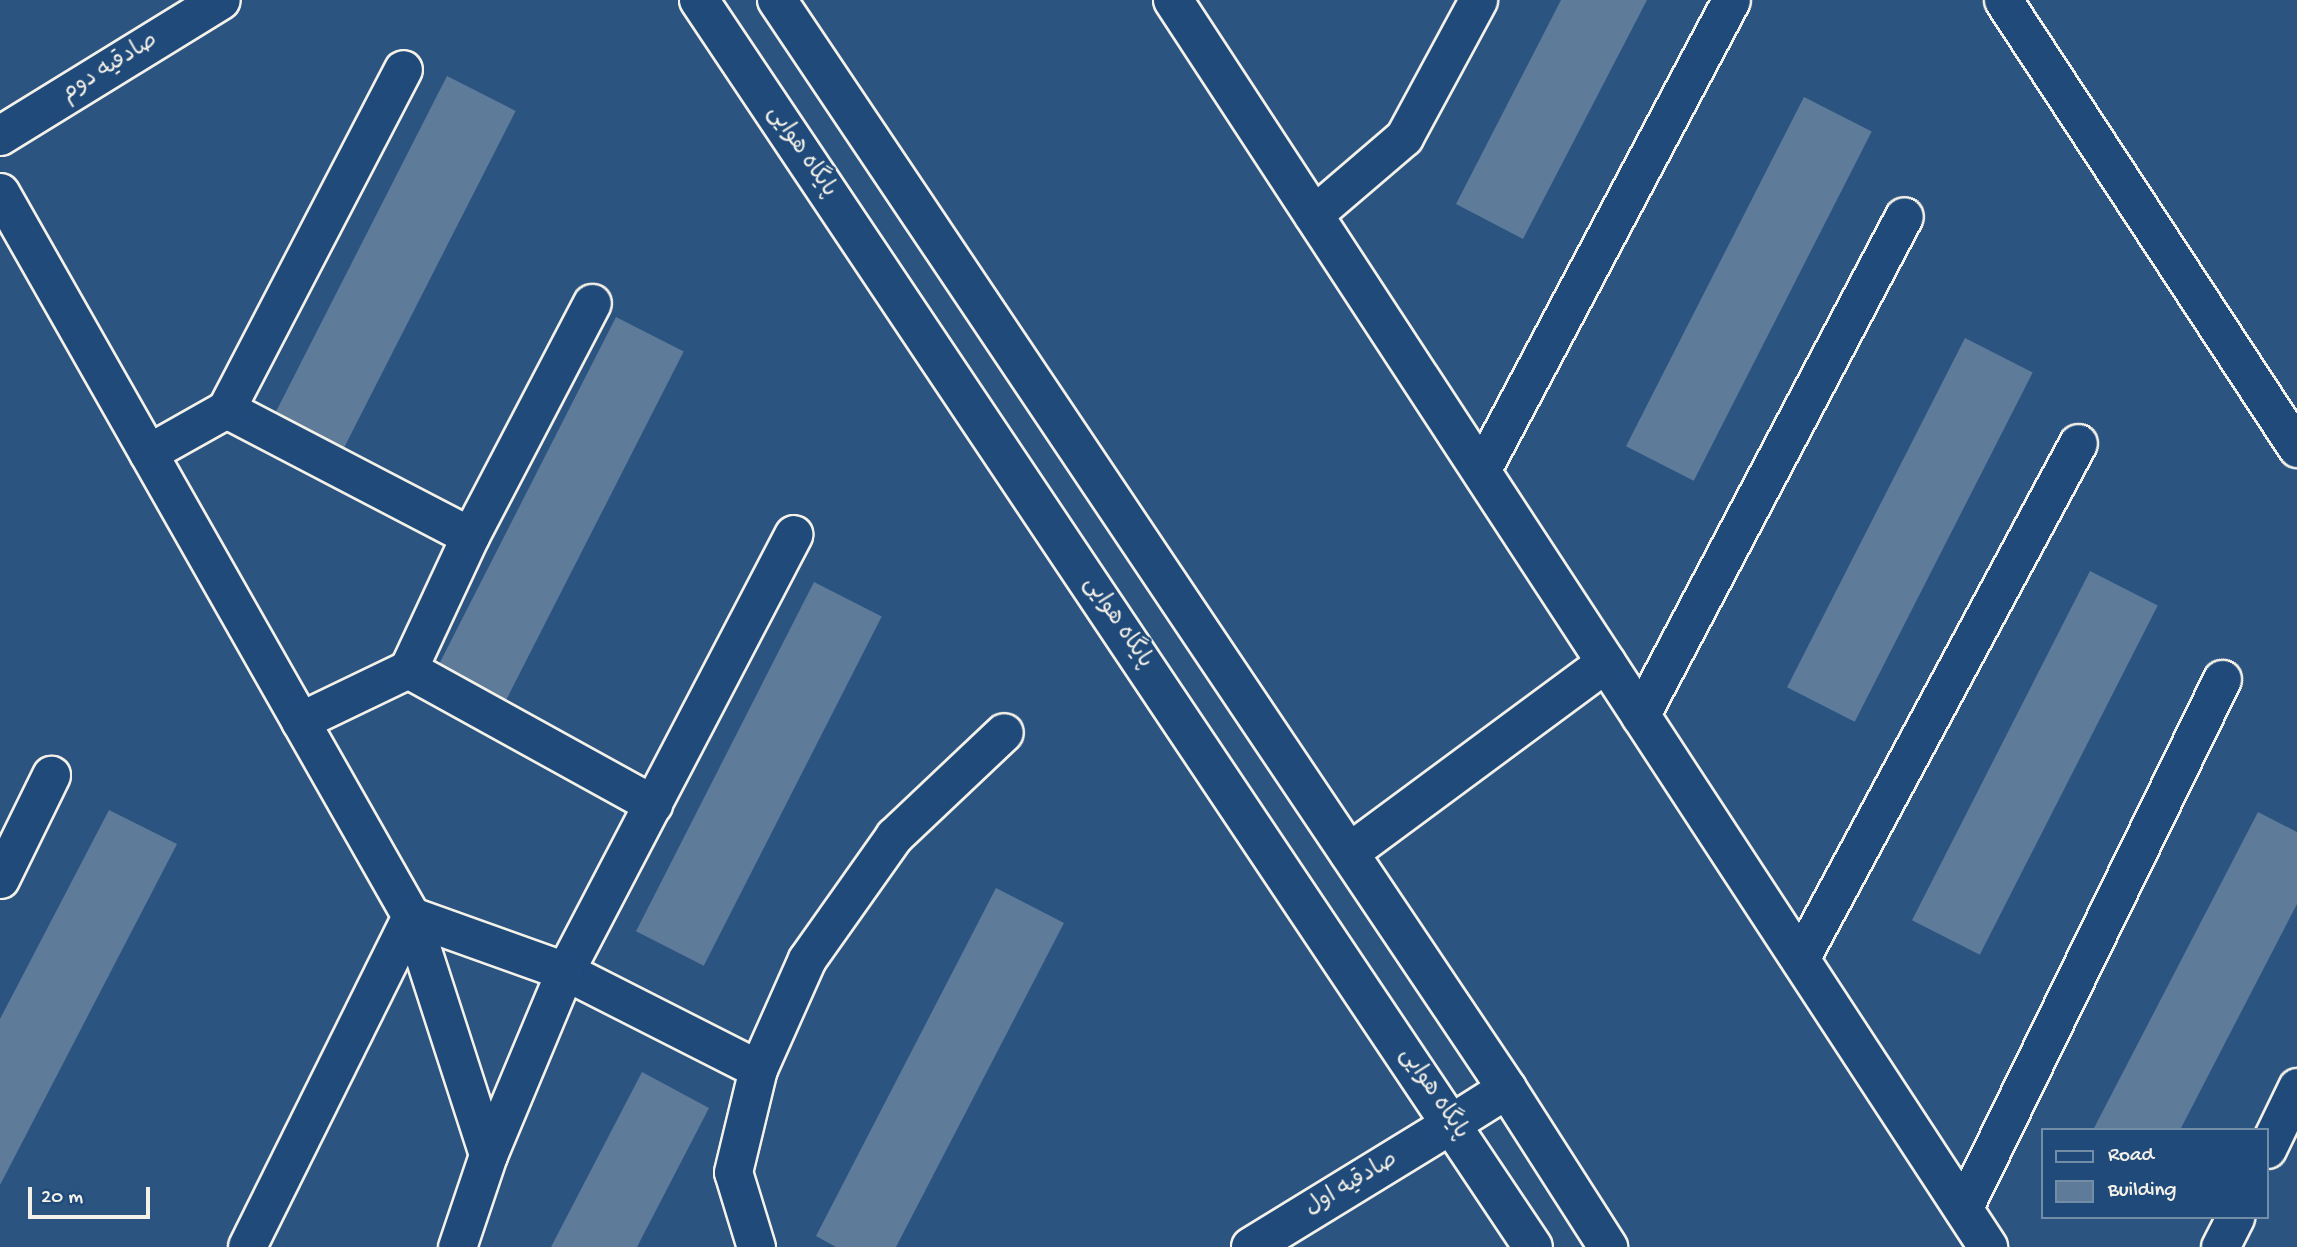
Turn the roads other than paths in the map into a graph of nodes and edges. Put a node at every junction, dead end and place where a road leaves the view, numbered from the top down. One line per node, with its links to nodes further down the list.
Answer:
1 (221, 0): 9 (main road, صادقیه دوم)
2 (699, 0): 37 (main road, پایگاه هوایی)
3 (777, 0): 29 (main road)
4 (1173, 0): 11 (main road)
5 (1478, 0): 11 (street)
6 (1731, 0): 18 (street)
7 (2003, 0): 16 (street)
8 (403, 69): 14 (street)
9 (0, 136)
10 (0, 192): 17 (street)
11 (1313, 215): 18 (main road)
12 (1904, 216): 24 (street)
13 (592, 303): 20 (street)
14 (226, 409): 17 (street); 20 (street)
15 (2078, 443): 32 (street)
16 (2297, 448)
17 (148, 453): 25 (street)
18 (1480, 471): 21 (main road)
19 (793, 534): 28 (street)
20 (470, 536): 22 (street)
21 (1606, 663): 24 (main road); 29 (main road)
22 (408, 669): 25 (street); 28 (street)
23 (2222, 679): 40 (street)
24 (1640, 716): 32 (main road)
25 (300, 721): 31 (street)
26 (1004, 732): 34 (street)
27 (51, 775): 30 (street)
28 (653, 804): 33 (street)
29 (1349, 853): 36 (main road)
30 (0, 879)
31 (411, 916): 33 (street); 39 (street); 42 (street)
32 (1800, 959): 40 (main road)
33 (565, 971): 34 (street); 39 (street)
34 (758, 1069): 44 (street)
35 (2297, 1087): 38 (street)
36 (1507, 1089): 37 (main road, صادقیه اول); 47 (main road)
37 (1453, 1124): 45 (main road, صادقیه اول); 46 (main road, پایگاه هوایی)
38 (2269, 1145)
39 (488, 1155): 43 (street)
40 (1963, 1209): 48 (main road)
41 (2234, 1219): 49 (street)
42 (247, 1247)
43 (457, 1247)
44 (756, 1247)
45 (1251, 1247)
46 (1533, 1247)
47 (1608, 1247)
48 (1987, 1247)
49 (2220, 1247)

